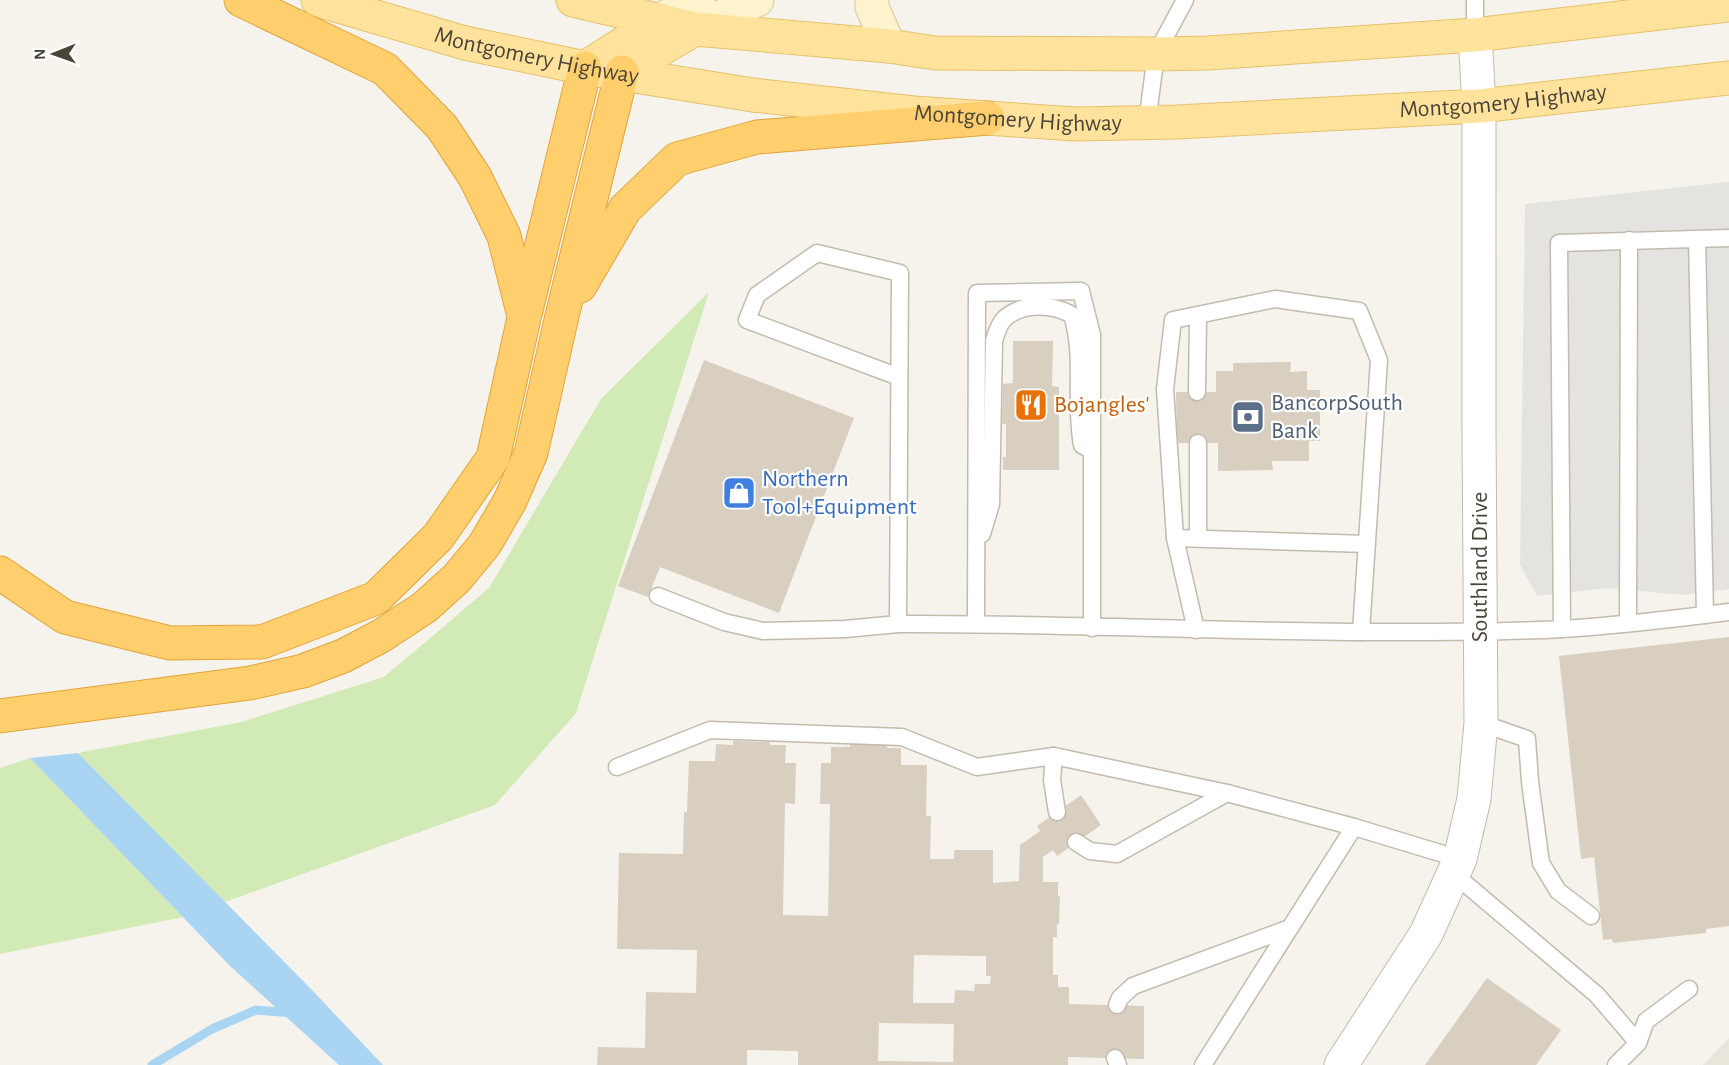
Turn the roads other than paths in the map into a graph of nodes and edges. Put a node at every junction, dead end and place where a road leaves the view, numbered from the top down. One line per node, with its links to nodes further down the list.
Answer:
1 (241, 0): 25 (highway)
2 (318, 0): 14 (main road, Montgomery Highway)
3 (573, 0): 10 (main road)
4 (757, 0): 9 (street)
5 (872, 0): 12 (street)
6 (1185, 0): 13 (lane)
7 (1475, 0): 11 (lane)
8 (1729, 5): 11 (main road)
9 (697, 14): 10 (main road); 12 (main road); 15 (main road)
10 (660, 20): 14 (main road)
11 (1475, 35): 13 (main road); 17 (street, Southland Drive)
12 (889, 46): 13 (main road)
13 (1156, 54): 19 (lane)
14 (585, 68): 15 (main road, Montgomery Highway); 25 (highway)
15 (622, 72): 18 (main road, Montgomery Highway); 24 (highway)
16 (1729, 78): 17 (main road, Montgomery Highway)
17 (1479, 106): 19 (main road, Montgomery Highway); 45 (street, Southland Drive)
18 (988, 118): 19 (main road, Montgomery Highway); 24 (highway)
19 (1147, 123)
20 (1729, 238): 21 (lane)
21 (1697, 239): 22 (lane); 37 (lane)
22 (1629, 240): 38 (lane); 42 (lane)
23 (1198, 315): 27 (lane); 30 (lane); 32 (lane)
24 (562, 316): 46 (highway)
25 (524, 318): 34 (highway)
26 (899, 377): 26 (lane); 39 (lane)
27 (1197, 392)
28 (1198, 443): 31 (lane)
29 (1092, 451): 33 (lane); 33 (lane); 41 (lane)
30 (1175, 538): 31 (lane); 43 (lane)
31 (1198, 538): 32 (lane)
32 (1367, 544): 44 (lane)
33 (976, 555): 40 (lane)
34 (0, 573)
35 (658, 596): 39 (lane)
36 (1729, 612): 37 (lane)
37 (1704, 615): 38 (lane)
38 (1628, 623): 42 (lane)
39 (898, 624): 40 (lane)
40 (976, 624): 41 (lane)
41 (1092, 628): 43 (lane)
42 (1562, 629): 45 (lane)
43 (1196, 630): 44 (lane)
44 (1360, 632): 45 (lane)
45 (1480, 632): 47 (street, Southland Drive)
46 (0, 716)
47 (1481, 723): 54 (street, Southland Drive); 55 (lane)
48 (1054, 756): 49 (lane); 50 (lane); 51 (lane)
49 (617, 767)
50 (1227, 793): 52 (lane); 53 (lane)
51 (1057, 812)
52 (1354, 827): 54 (lane); 56 (lane)
53 (1076, 842)
54 (1457, 866): 59 (lane); 61 (street, Southland Drive)
55 (1591, 916)
56 (1290, 928): 58 (lane); 60 (lane)
57 (1689, 989): 59 (lane)
58 (1117, 1005)
59 (1638, 1043): 62 (lane)
60 (1203, 1065)
61 (1341, 1065)
62 (1616, 1065)

